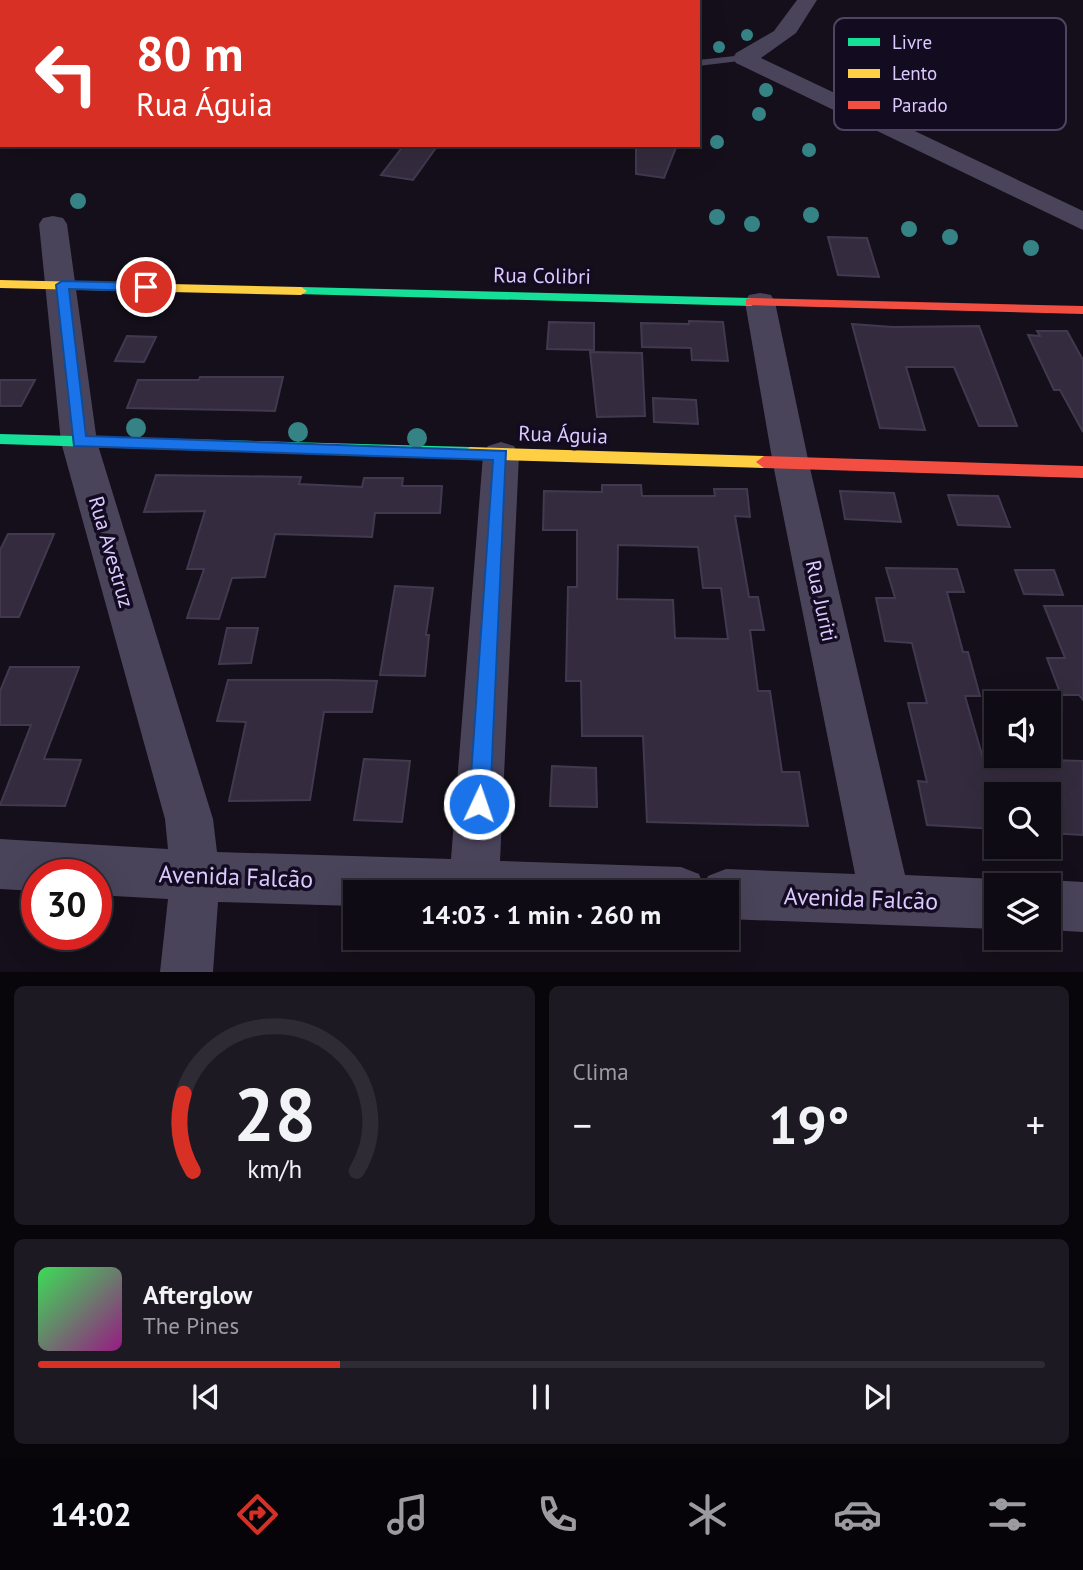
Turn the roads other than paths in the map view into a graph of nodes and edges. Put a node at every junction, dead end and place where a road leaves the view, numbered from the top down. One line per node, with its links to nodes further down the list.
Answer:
1 (807, 0): 2 (street)
2 (744, 58): 3 (lane); 4 (street)
3 (700, 62)
4 (834, 102)
5 (893, 130): 6 (street)
6 (1083, 222)
7 (52, 223): 9 (street, Rua Avestruz)
8 (0, 284): 9 (street, Rua Colibri)
9 (62, 285): 10 (street, Rua Colibri); 13 (street, Rua Avestruz)
10 (760, 302): 11 (street, Rua Colibri); 15 (street, Rua Juriti)
11 (1083, 310)
12 (0, 439): 13 (street, Rua Águia)
13 (79, 442): 14 (street, Rua Águia); 18 (street, Rua Avestruz)
14 (501, 454): 15 (street, Rua Águia); 19 (street)
15 (791, 464): 16 (street, Rua Águia); 22 (street, Rua Juriti)
16 (1083, 472)
17 (0, 864): 18 (street, Avenida Falcão)
18 (195, 876): 20 (street, Avenida Falcão); 26 (street, Rua Avestruz)
19 (474, 880)
20 (343, 881)
21 (739, 894): 22 (street, Avenida Falcão)
22 (886, 900): 23 (street, Avenida Falcão)
23 (984, 904)
24 (1061, 906): 25 (street)
25 (1083, 907)
26 (186, 971)

